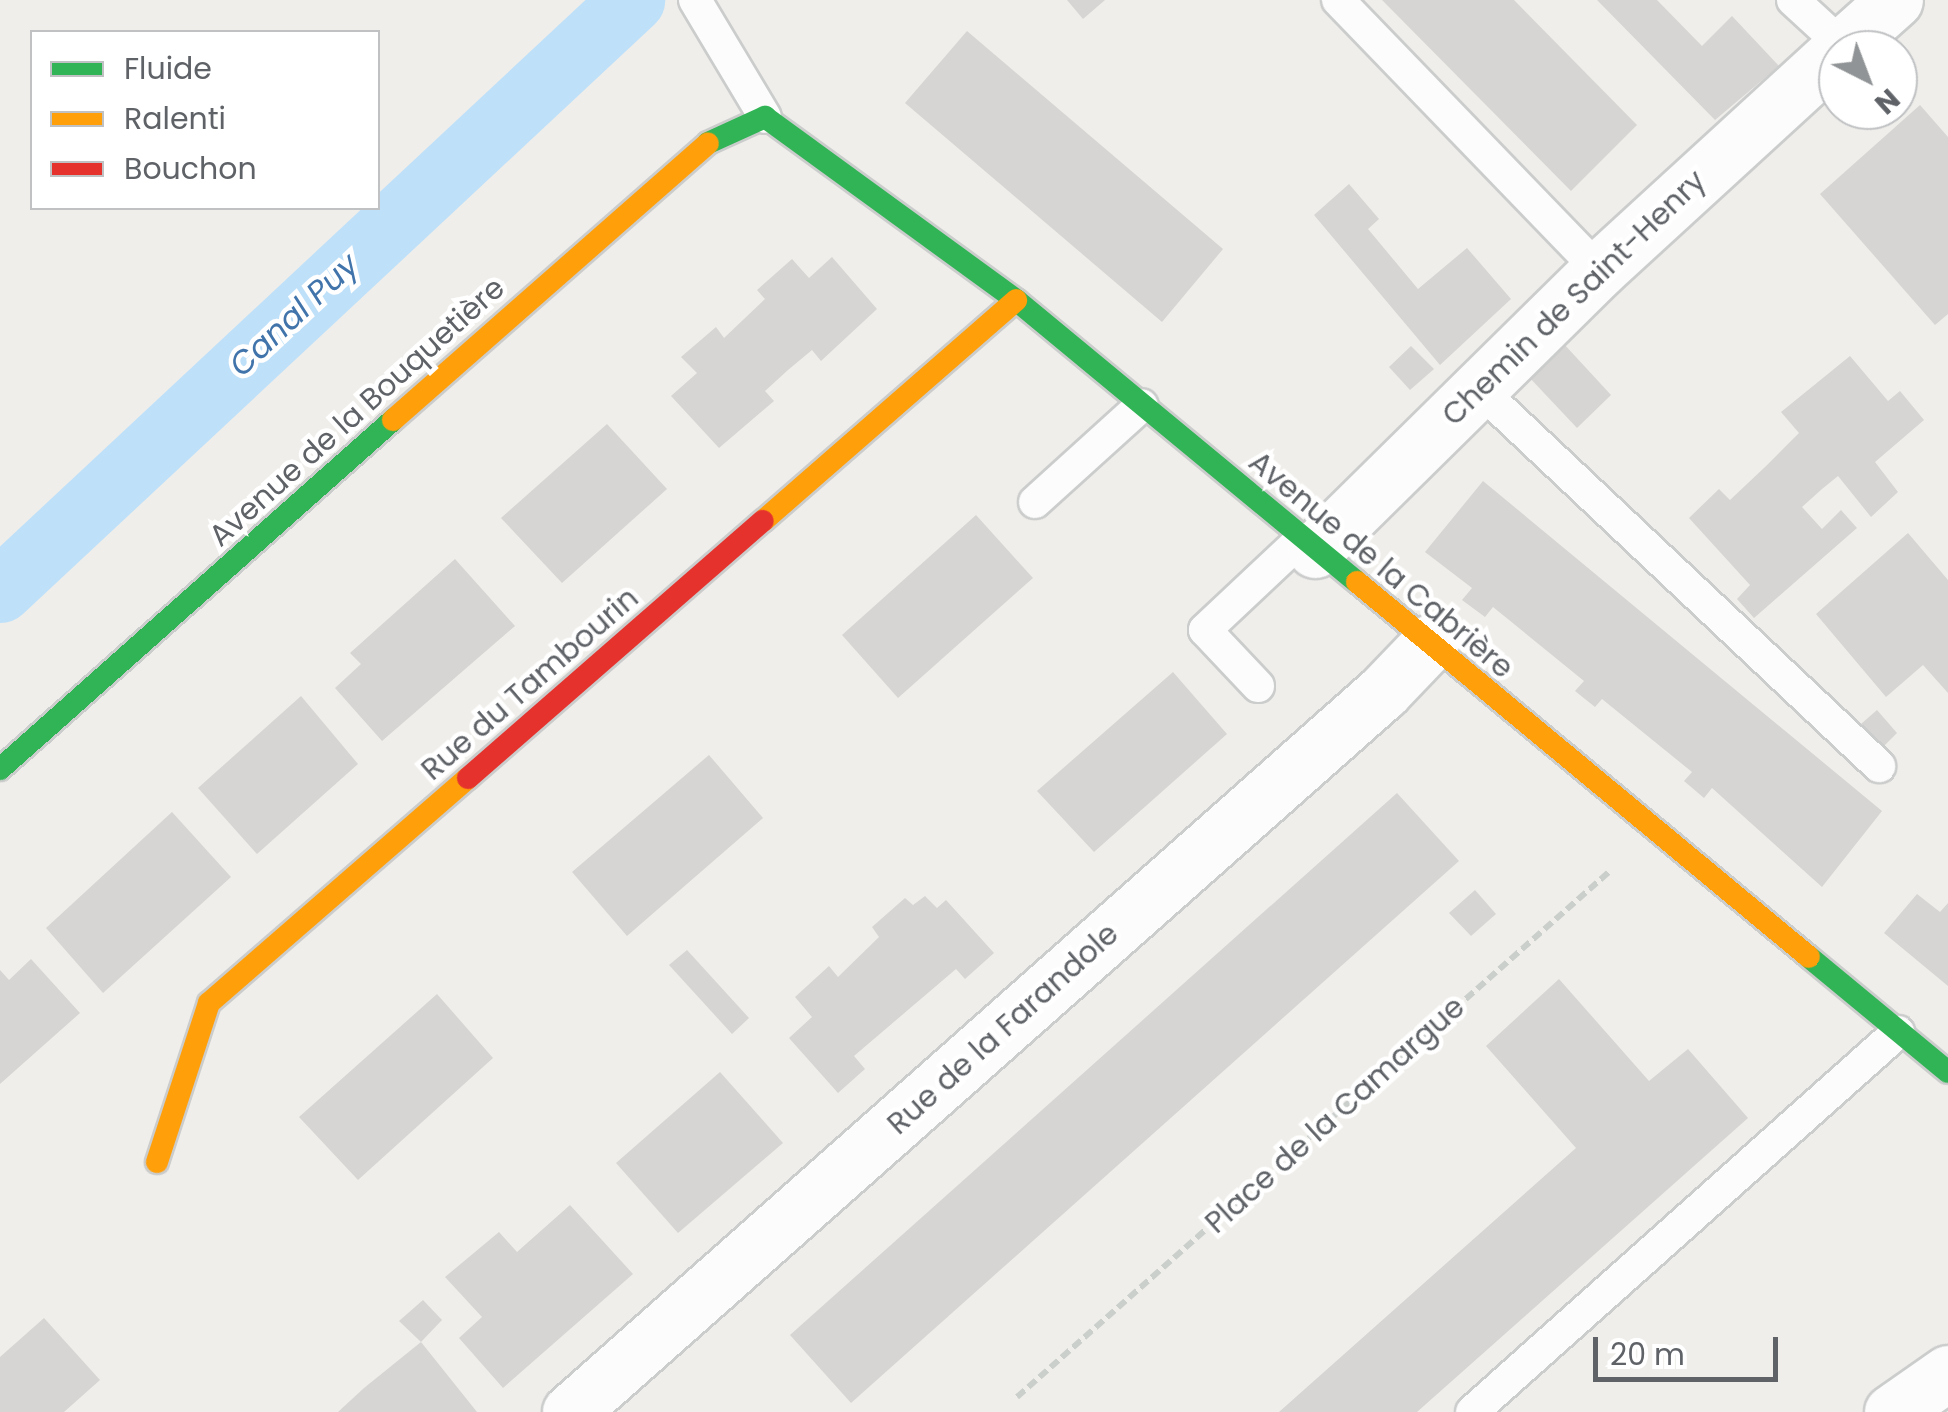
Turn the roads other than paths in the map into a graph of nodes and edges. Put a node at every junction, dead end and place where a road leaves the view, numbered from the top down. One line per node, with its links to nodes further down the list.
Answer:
1 (695, 0): 8 (lane)
2 (1338, 0): 9 (lane)
3 (1793, 0): 5 (lane)
4 (1895, 0): 6 (street, Chemin de Saint-Henry)
5 (1822, 30)
6 (1861, 30)
7 (1818, 69): 9 (street, Chemin de Saint-Henry)
8 (765, 118): 10 (street, Avenue de la Cabrière); 18 (street, Avenue de la Bouquetière)
9 (1599, 270): 11 (street, Chemin de Saint-Henry)
10 (1016, 300): 12 (street, Avenue de la Cabrière); 21 (street, Rue du Tambourin)
11 (1479, 389): 14 (street, Chemin de Saint-Henry); 17 (lane)
12 (1142, 405): 13 (lane); 14 (street, Avenue de la Cabrière)
13 (1035, 502)
14 (1309, 544): 15 (street, Avenue de la Cabrière); 16 (lane)
15 (1432, 642): 19 (street, Avenue de la Cabrière); 23 (street, Rue de la Farandole)
16 (1258, 686)
17 (1879, 766)
18 (0, 769)
19 (1898, 1032): 20 (street, Avenue de la Cabrière); 24 (lane)
20 (1948, 1072)
21 (157, 1162)
22 (1948, 1374): 25 (street)
23 (570, 1412)
24 (1472, 1412)
25 (1892, 1412)

